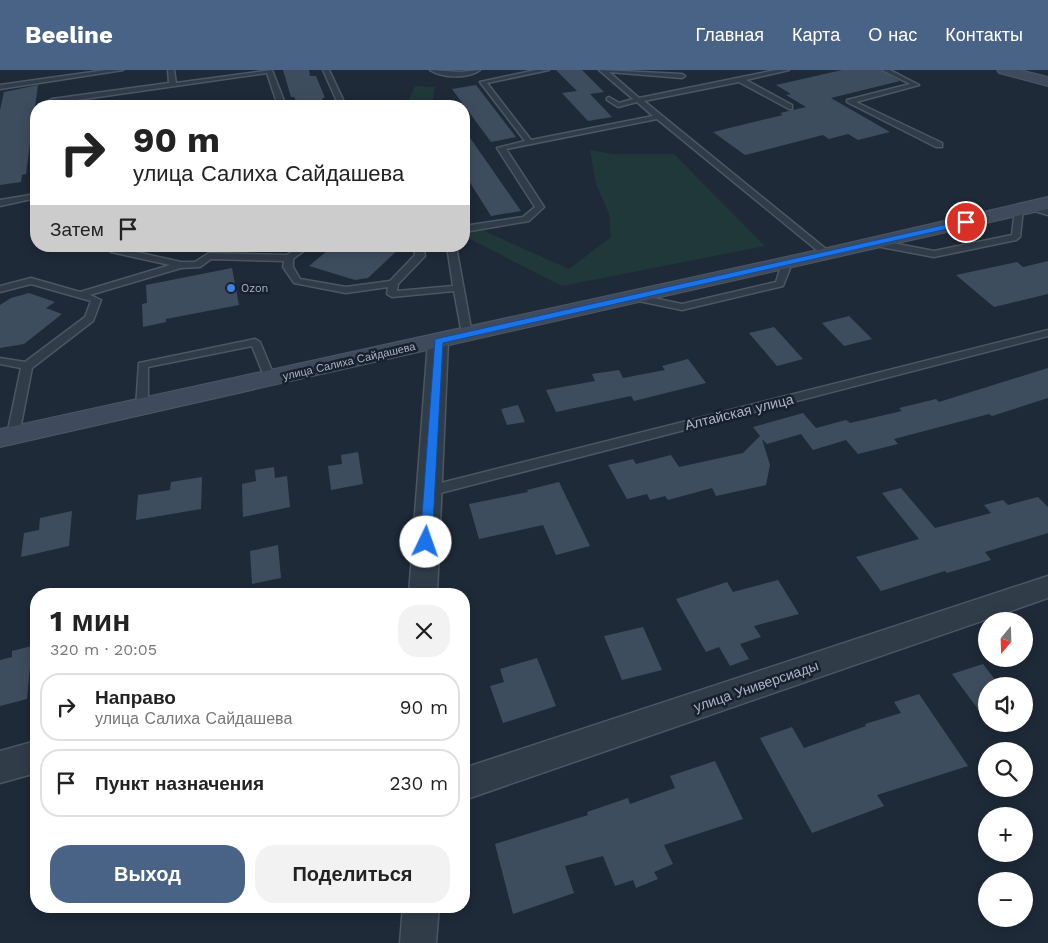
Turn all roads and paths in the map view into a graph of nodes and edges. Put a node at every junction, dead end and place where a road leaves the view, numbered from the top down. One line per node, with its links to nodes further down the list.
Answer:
1 (120, 70): 16 (lane)
2 (171, 70): 15 (lane)
3 (326, 70): 21 (lane)
4 (433, 70): 5 (lane)
5 (477, 70)
6 (546, 70): 11 (lane)
7 (603, 70): 12 (lane); 22 (lane)
8 (781, 70): 13 (lane)
9 (885, 70): 26 (lane)
10 (1004, 70): 14 (street)
11 (530, 72): 25 (lane)
12 (682, 73): 17 (lane)
13 (741, 80): 17 (lane); 23 (lane)
14 (1048, 82)
15 (173, 85): 19 (lane); 20 (lane)
16 (0, 87)
17 (700, 89): 22 (lane)
18 (609, 99): 22 (lane)
19 (60, 100)
20 (280, 100)
21 (340, 100)
22 (638, 100): 24 (lane)
23 (788, 107)
24 (658, 117): 25 (lane); 36 (lane)
25 (530, 143): 30 (lane)
26 (939, 145)
27 (30, 197): 28 (lane)
28 (0, 203)
29 (1037, 208): 36 (street, улица Салиха Сайдашева)
30 (470, 228)
31 (123, 252): 39 (lane)
32 (214, 252): 37 (lane)
33 (298, 252): 38 (lane)
34 (419, 252): 40 (lane)
35 (452, 252): 41 (lane)
36 (827, 254): 45 (street, улица Салиха Сайдашева)
37 (209, 256): 38 (lane); 39 (lane)
38 (289, 258): 40 (lane)
39 (180, 265): 43 (lane)
40 (393, 284): 41 (lane)
41 (459, 288): 45 (lane)
42 (0, 289): 43 (lane)
43 (81, 296): 48 (lane)
44 (1048, 333): 52 (lane, Алтайская улица)
45 (467, 334): 46 (street, улица Салиха Сайдашева)
46 (438, 341): 49 (street, улица Салиха Сайдашева); 52 (street)
47 (0, 361): 48 (lane)
48 (27, 366): 51 (lane)
49 (270, 378): 50 (street, улица Салиха Сайдашева); 50 (lane)
50 (142, 407): 51 (street, улица Салиха Сайдашева)
51 (7, 437)
52 (429, 491): 53 (street)
53 (423, 588)
54 (1048, 588): 57 (street, улица Универсиады)
55 (30, 759): 56 (street)
56 (0, 767)
57 (470, 782)
58 (420, 913): 59 (street)
59 (418, 943)

